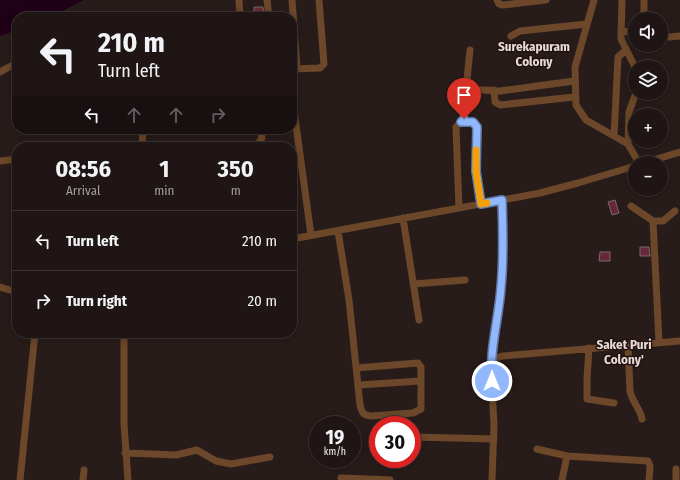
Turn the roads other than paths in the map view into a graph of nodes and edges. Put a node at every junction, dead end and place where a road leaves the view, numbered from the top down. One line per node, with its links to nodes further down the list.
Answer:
1 (239, 0): 10 (street)
2 (268, 0): 11 (street)
3 (292, 0): 12 (street)
4 (319, 0): 24 (street)
5 (497, 0): 6 (street)
6 (546, 0)
7 (594, 0): 14 (street)
8 (622, 0): 15 (street)
9 (644, 0): 13 (street)
10 (240, 12)
11 (269, 12)
12 (292, 12)
13 (644, 12)
14 (587, 24): 17 (street); 26 (street)
15 (622, 31): 16 (street); 21 (street)
16 (628, 31)
17 (511, 36)
18 (680, 36): 19 (street)
19 (668, 37)
20 (470, 50): 27 (street)
21 (626, 50): 22 (street); 32 (street)
22 (631, 60)
23 (11, 66): 25 (street)
24 (297, 68)
25 (0, 72)
26 (574, 81): 28 (street); 29 (street)
27 (466, 89): 28 (street); 30 (street)
28 (494, 90): 29 (street)
29 (574, 97): 32 (street)
30 (461, 122): 40 (street); 42 (street)
31 (297, 133): 47 (street)
32 (614, 136): 33 (street)
33 (628, 144)
34 (680, 152): 35 (street)
35 (667, 156)
36 (12, 160): 37 (street)
37 (0, 161)
38 (628, 168): 39 (street)
39 (502, 200): 40 (street); 60 (street)
40 (481, 204): 42 (street)
41 (631, 206): 45 (street)
42 (459, 208): 44 (street)
43 (675, 211): 45 (street)
44 (404, 218): 46 (street); 50 (street)
45 (653, 221): 57 (street)
46 (338, 230): 47 (street); 61 (street)
47 (311, 236): 48 (street)
48 (297, 238)
49 (466, 280): 50 (street)
50 (414, 284): 53 (street)
51 (0, 287): 52 (street)
52 (12, 291)
53 (419, 320)
54 (34, 338): 75 (street)
55 (124, 338): 69 (street)
56 (680, 341): 57 (street)
57 (659, 342): 58 (street)
58 (628, 345): 59 (street); 65 (street)
59 (589, 348): 60 (street); 64 (street)
60 (493, 359): 67 (street)
61 (356, 368): 62 (street); 63 (street)
62 (421, 381): 63 (street); 63 (street)
63 (358, 385)
64 (614, 403)
65 (642, 419)
66 (421, 437): 67 (street)
67 (494, 439): 80 (street)
68 (537, 449): 70 (street)
69 (125, 453): 71 (street); 77 (street)
70 (566, 456): 81 (street); 82 (street)
71 (270, 458)
72 (676, 469): 83 (street)
73 (84, 470): 76 (street)
74 (341, 478): 78 (street)
75 (20, 480)
76 (83, 480)
77 (128, 480)
78 (366, 480): 79 (street)
79 (390, 480)
80 (492, 480)
81 (562, 480)
82 (649, 480)
83 (676, 480)

